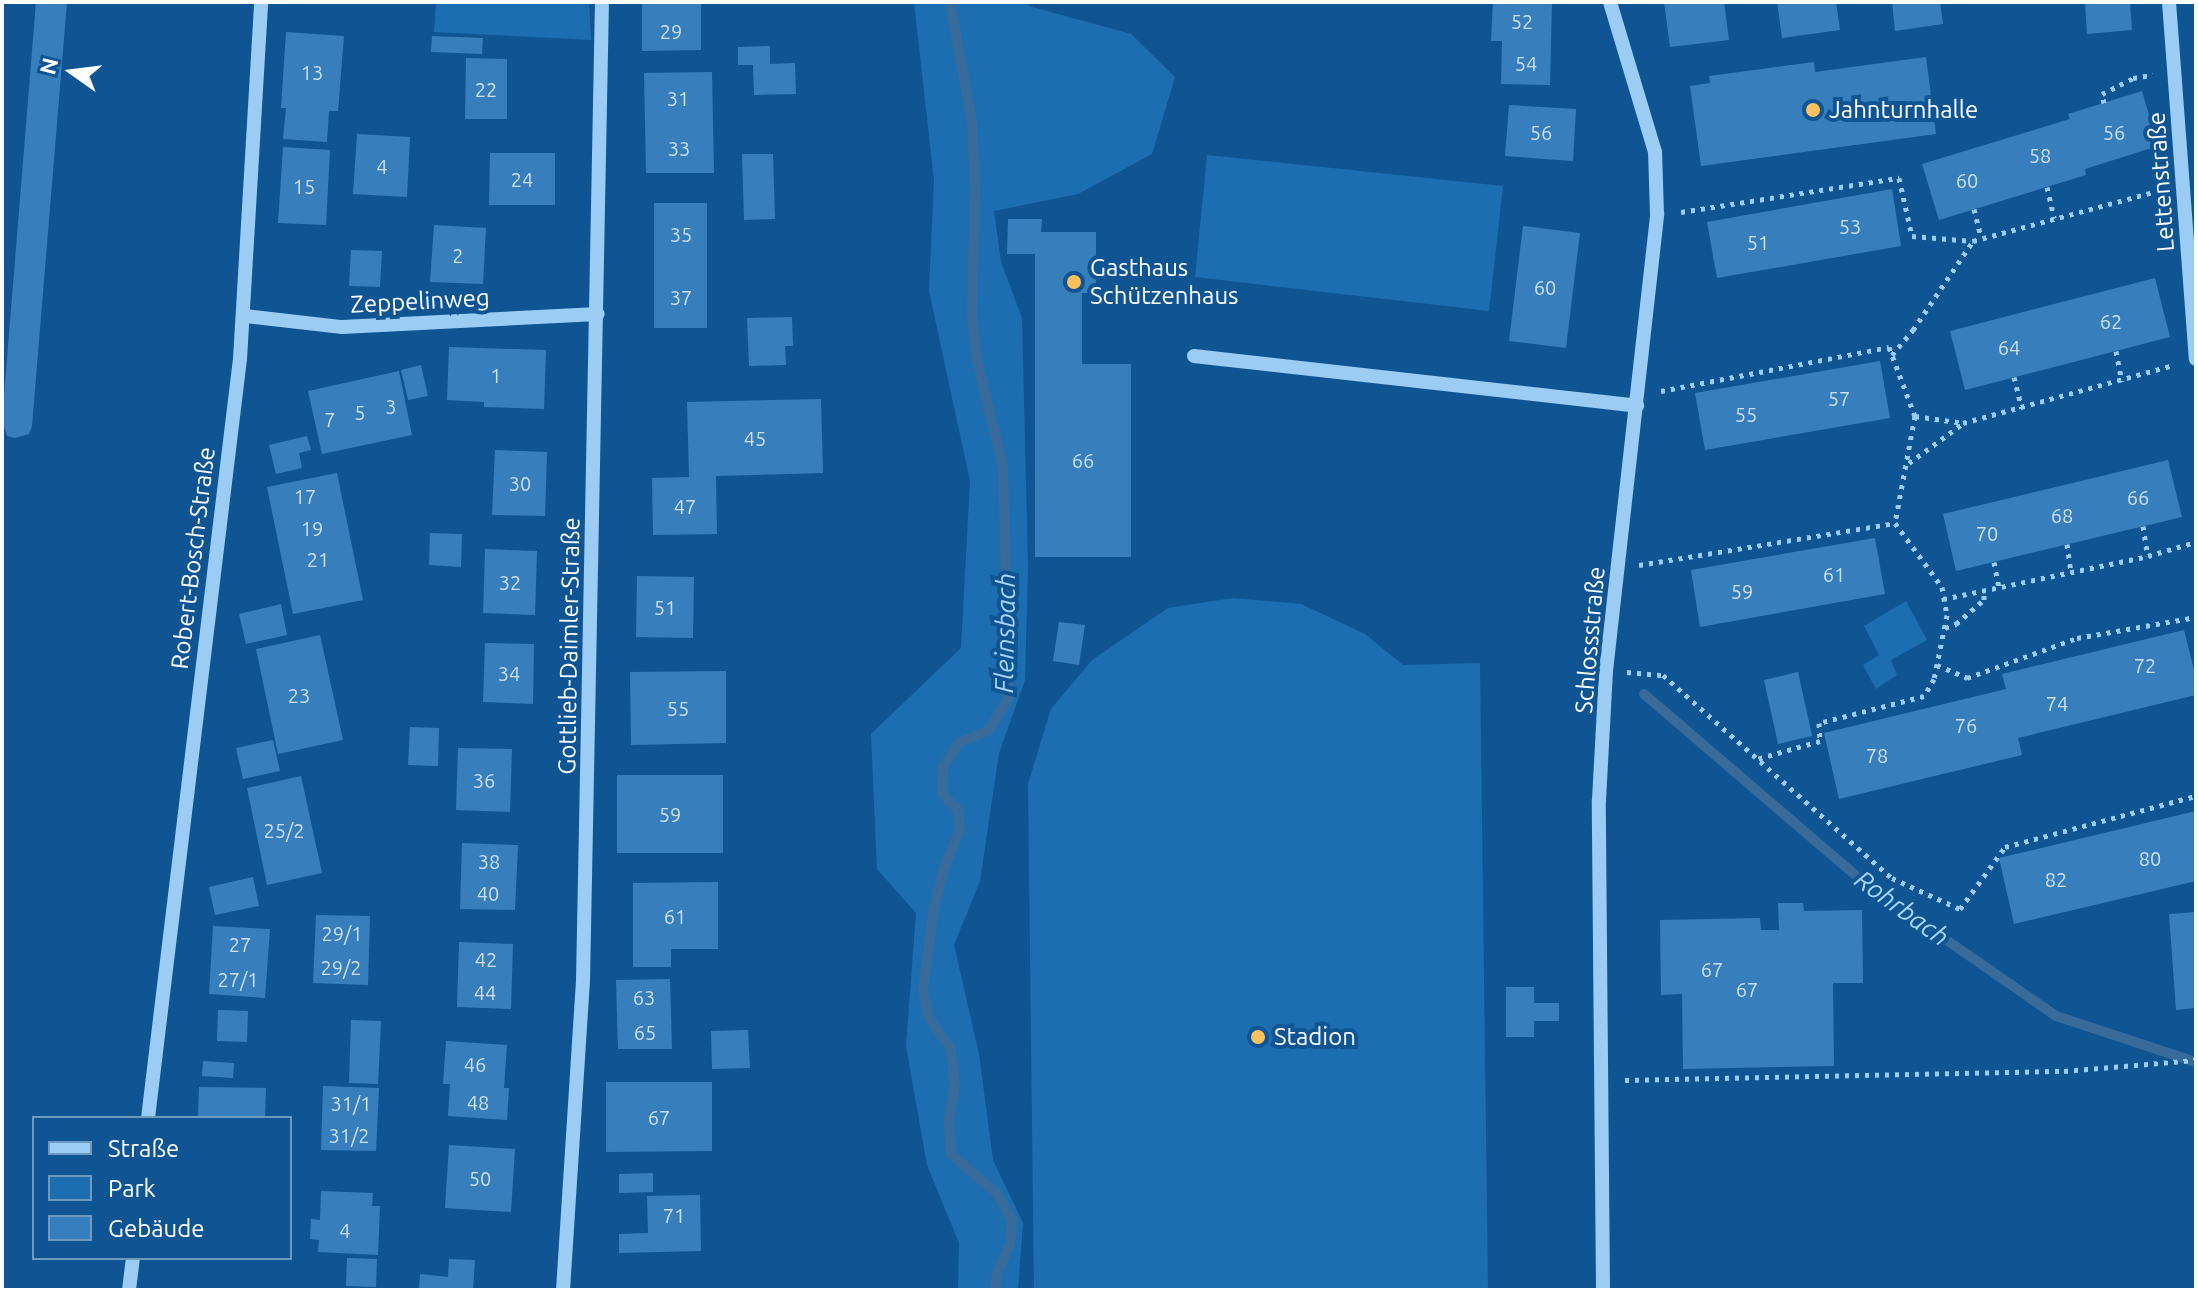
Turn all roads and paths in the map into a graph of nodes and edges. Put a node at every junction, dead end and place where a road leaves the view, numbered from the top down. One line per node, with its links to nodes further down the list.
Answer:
1 (261, 2): 15 (street, Robert-Bosch-Straße)
2 (602, 2): 14 (street, Gottlieb-Daimler-Straße)
3 (1610, 2): 10 (street, Schlossstraße)
4 (2169, 2): 5 (street, Lettenstraße)
5 (2174, 72): 6 (path); 7 (street, Lettenstraße)
6 (2104, 103)
7 (2190, 186): 11 (path); 19 (street, Lettenstraße)
8 (2047, 187): 11 (path)
9 (1974, 209): 12 (path)
10 (1657, 214): 13 (path); 22 (street, Schlossstraße)
11 (2054, 218): 12 (path)
12 (1981, 238): 13 (path)
13 (1973, 241): 17 (path)
14 (598, 314): 15 (street, Zeppelinweg); 49 (street, Gottlieb-Daimler-Straße)
15 (245, 316): 46 (street, Robert-Bosch-Straße)
16 (2116, 351): 21 (path)
17 (1892, 355): 22 (path); 24 (path)
18 (1194, 356): 22 (street)
19 (2196, 358): 21 (path)
20 (2014, 377): 23 (path)
21 (2122, 381): 23 (path)
22 (1637, 401): 33 (street, Schlossstraße)
23 (2022, 408): 25 (path)
24 (1915, 416): 25 (path); 26 (path)
25 (1963, 423): 26 (path)
26 (1908, 463): 27 (path)
27 (1895, 523): 33 (path); 37 (path)
28 (2143, 526): 31 (path)
29 (2196, 542): 31 (path)
30 (2067, 544): 34 (path)
31 (2148, 556): 34 (path)
32 (1994, 562): 35 (path)
33 (1618, 568): 41 (street, Schlossstraße)
34 (2071, 572): 35 (path)
35 (1999, 587): 36 (path)
36 (1984, 590): 37 (path); 39 (path)
37 (1943, 599): 39 (path)
38 (2196, 617): 40 (path)
39 (1944, 629): 40 (path)
40 (1937, 665): 42 (path)
41 (1606, 671): 42 (path); 45 (street, Schlossstraße)
42 (1757, 759): 43 (path)
43 (2196, 796)
44 (2196, 1060): 45 (path)
45 (1600, 1081): 50 (street, Schlossstraße)
46 (148, 1116)
47 (133, 1260): 48 (street)
48 (129, 1290)
49 (563, 1290)
50 (1603, 1290)

